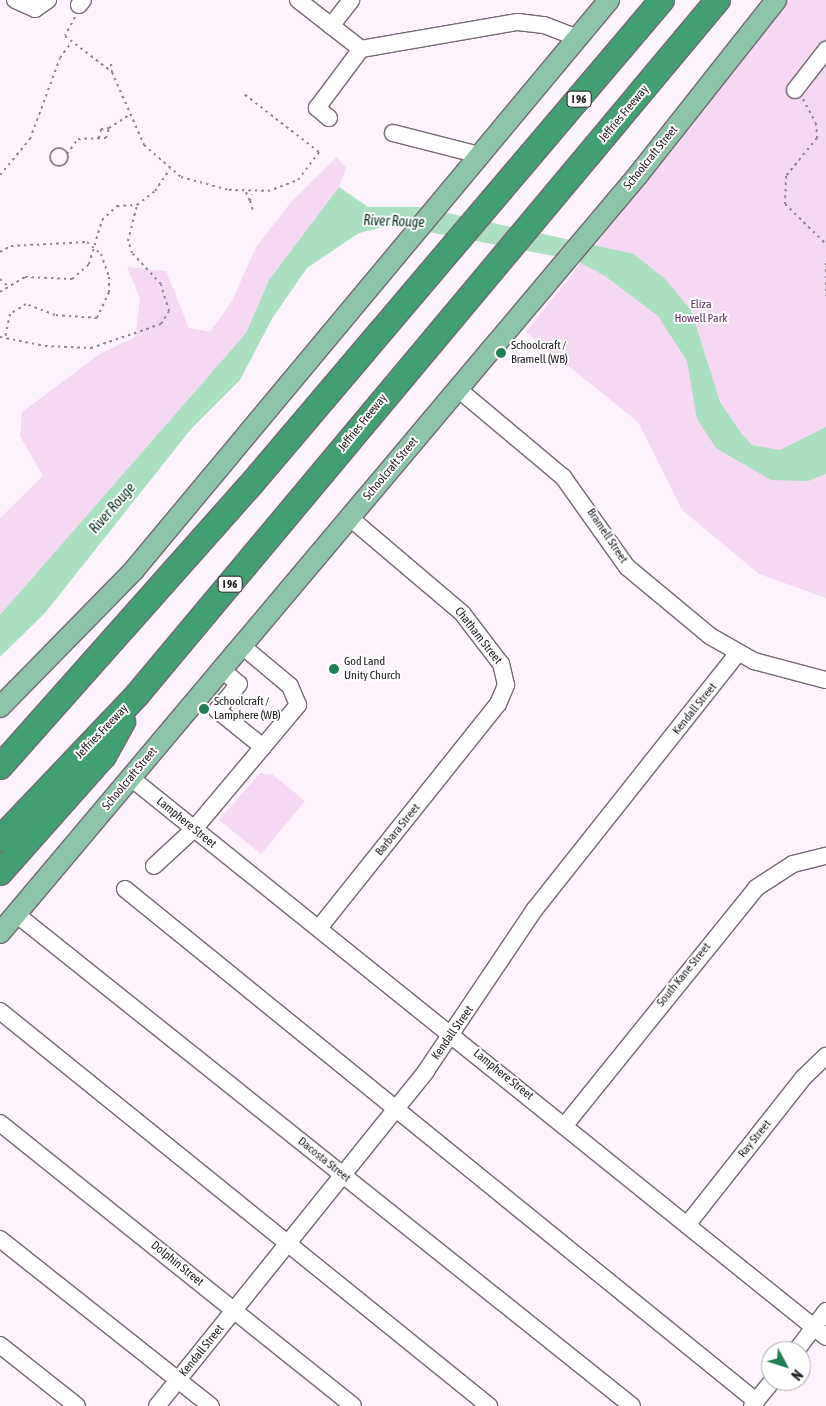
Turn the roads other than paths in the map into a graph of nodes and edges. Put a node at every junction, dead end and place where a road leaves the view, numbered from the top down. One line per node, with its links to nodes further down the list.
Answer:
1 (15, 0): 8 (street)
2 (298, 0): 9 (street)
3 (351, 0): 9 (street)
4 (609, 0): 10 (main road)
5 (662, 0): 21 (highway, I 96)
6 (718, 0): 24 (highway, Jeffries Freeway / I 96)
7 (776, 0): 17 (main road, Schoolcraft Street)
8 (42, 4)
9 (331, 26): 11 (street)
10 (578, 38): 11 (street); 16 (main road)
11 (361, 49): 14 (street)
12 (826, 50): 13 (street)
13 (795, 90)
14 (318, 109)
15 (393, 133): 16 (street)
16 (479, 155): 25 (main road)
17 (458, 389): 18 (main road, Schoolcraft Street); 20 (street, Bramell Street)
18 (350, 518): 19 (main road, Schoolcraft Street); 26 (street, Chatham Street)
19 (241, 645): 22 (main road, Schoolcraft Street); 28 (street)
20 (738, 653): 23 (street, Bramell Street); 41 (street, Kendall Street)
21 (93, 667): 27 (highway); 29 (highway, I 96)
22 (221, 669): 28 (street); 30 (main road, Schoolcraft Street)
23 (826, 680)
24 (137, 695): 32 (highway, Jeffries Freeway / I 96); 35 (highway)
25 (0, 707)
26 (476, 731): 38 (street, Barbara Street)
27 (0, 742)
28 (262, 747): 31 (street)
29 (0, 767)
30 (131, 778): 31 (street, Lamphere Street); 37 (main road, Schoolcraft Street)
31 (194, 829): 34 (street); 38 (street, Lamphere Street)
32 (0, 839)
33 (826, 856): 45 (street, South Kane Street)
34 (154, 866)
35 (0, 873)
36 (125, 889): 43 (street)
37 (16, 914): 39 (main road, Schoolcraft Street); 46 (street, Dacosta Street)
38 (319, 928): 41 (street, Lamphere Street)
39 (0, 933)
40 (0, 1011): 49 (street)
41 (453, 1035): 43 (street, Kendall Street); 45 (street, Lamphere Street)
42 (826, 1056): 47 (street, Ray Street)
43 (395, 1110): 46 (street, Kendall Street); 57 (street)
44 (0, 1123): 50 (street, Dolphin Street)
45 (565, 1125): 47 (street, Lamphere Street)
46 (343, 1175): 49 (street, Kendall Street); 63 (street, Dacosta Street)
47 (687, 1225): 52 (street, Lamphere Street)
48 (0, 1239): 55 (street)
49 (287, 1244): 50 (street, Kendall Street); 62 (street)
50 (234, 1310): 55 (street, Kendall Street); 61 (street, Dolphin Street)
51 (826, 1311): 52 (street)
52 (820, 1332): 53 (street)
53 (809, 1341)
54 (0, 1344): 58 (street)
55 (178, 1380): 59 (street, Kendall Street); 60 (street)
56 (764, 1391): 57 (street)
57 (754, 1403)
58 (77, 1406)
59 (157, 1406)
60 (211, 1406)
61 (353, 1406)
62 (489, 1406)
63 (632, 1406)

